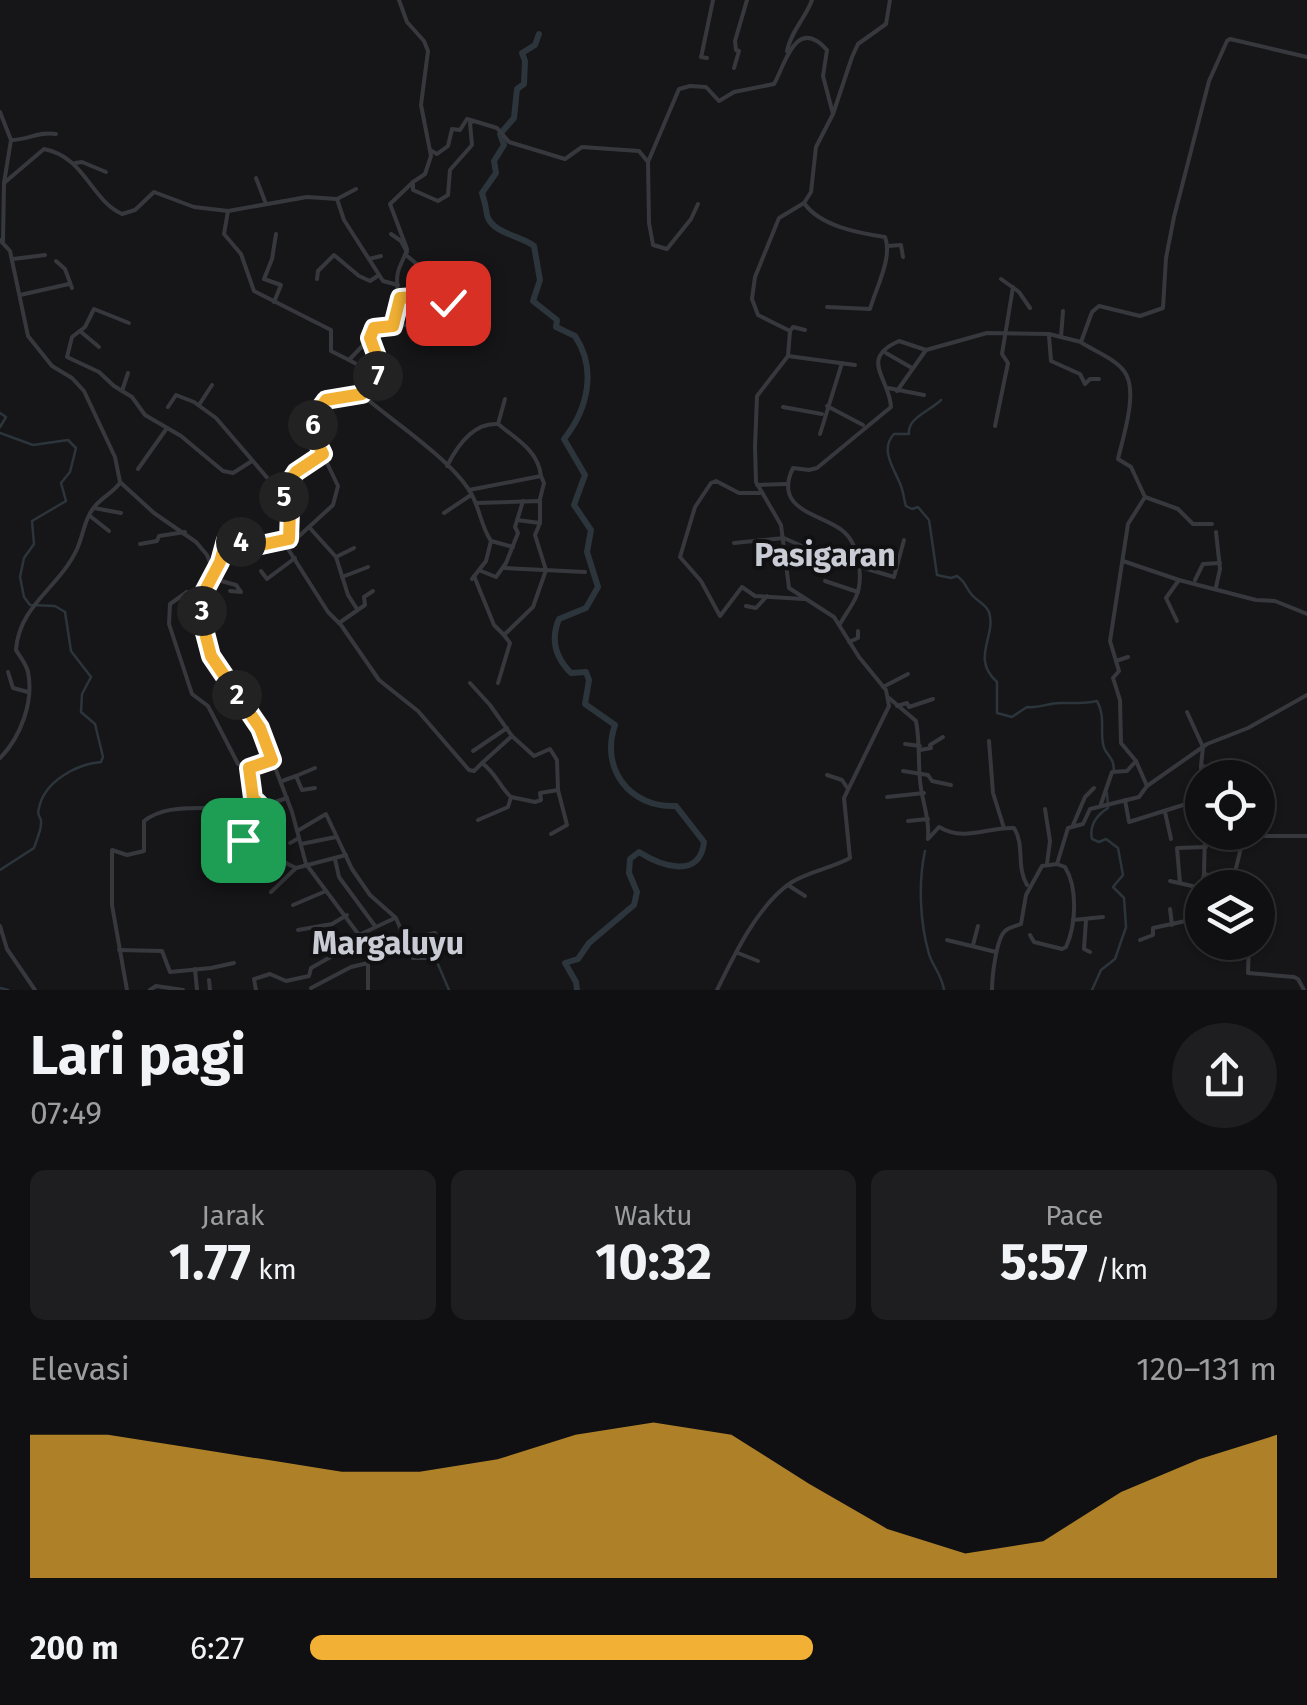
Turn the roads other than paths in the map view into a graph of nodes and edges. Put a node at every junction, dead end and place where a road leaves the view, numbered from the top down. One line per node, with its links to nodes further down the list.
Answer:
1 (400, 0): 15 (street)
2 (714, 0): 8 (street)
3 (747, 0): 9 (street)
4 (812, 0): 6 (street)
5 (890, 0): 11 (street)
6 (786, 56): 11 (street); 16 (street)
7 (1307, 57): 63 (street)
8 (707, 58)
9 (734, 68)
10 (0, 114): 14 (street)
11 (832, 114): 24 (street)
12 (474, 121): 15 (street); 16 (street); 20 (street)
13 (56, 134): 14 (street)
14 (11, 140): 21 (street)
15 (430, 150): 20 (street)
16 (648, 162): 26 (street)
17 (75, 163): 18 (street); 21 (street); 27 (street)
18 (106, 172)
19 (256, 178): 25 (street)
20 (413, 182): 32 (street)
21 (4, 183): 30 (street)
22 (356, 189): 23 (street)
23 (337, 198): 25 (street); 37 (street)
24 (804, 202): 31 (street); 58 (street)
25 (266, 204): 27 (street)
26 (698, 204)
27 (228, 211): 49 (street)
28 (276, 234): 49 (street)
29 (391, 234): 32 (street)
30 (1, 240): 36 (street)
31 (888, 246): 35 (street); 50 (street)
32 (406, 254): 40 (street); 44 (street)
33 (45, 256): 36 (street)
34 (381, 256): 37 (street)
35 (903, 257)
36 (12, 259): 47 (street)
37 (369, 259): 41 (street)
38 (56, 261): 47 (street)
39 (384, 267): 41 (street)
40 (432, 271)
41 (378, 273): 42 (street); 44 (street)
42 (317, 279)
43 (1001, 279): 45 (street)
44 (398, 285): 48 (street)
45 (1013, 287): 51 (street); 59 (street)
46 (445, 291): 48 (street)
47 (20, 294): 97 (street)
48 (400, 298): 54 (street)
49 (274, 302): 68 (street)
50 (827, 307)
51 (1030, 308)
52 (1063, 311): 61 (street)
53 (129, 323): 56 (street)
54 (393, 326): 57 (street); 62 (street)
55 (804, 330): 58 (street)
56 (80, 331): 64 (street); 77 (street)
57 (442, 331)
58 (790, 331): 67 (street)
59 (1007, 334): 60 (street); 65 (street); 89 (street)
60 (1049, 334): 61 (street); 74 (street)
61 (1061, 337): 63 (street)
62 (370, 338): 68 (street); 73 (street)
63 (1080, 342): 103 (street)
64 (99, 347)
65 (926, 350): 66 (street); 71 (street)
66 (885, 352): 71 (street); 76 (street)
67 (788, 356): 69 (street); 99 (street)
68 (349, 360): 73 (street)
69 (842, 362): 70 (street); 83 (street)
70 (854, 365)
71 (912, 368): 78 (street)
72 (128, 373): 77 (street)
73 (375, 374): 79 (street)
74 (1098, 378)
75 (212, 385): 82 (street)
76 (888, 388): 78 (street); 88 (street)
77 (122, 391): 90 (street)
78 (897, 391): 80 (street)
79 (362, 394): 92 (street); 94 (street)
80 (924, 395)
81 (506, 399): 87 (street)
82 (198, 405): 84 (street); 93 (street)
83 (827, 406): 86 (street); 88 (street)
84 (168, 407)
85 (782, 407): 86 (street)
86 (824, 415): 91 (street)
87 (498, 424): 94 (street); 96 (street)
88 (865, 426): 98 (street)
89 (996, 426)
90 (168, 428): 93 (street); 95 (street)
91 (820, 434)
92 (323, 454): 102 (street); 114 (street)
93 (252, 462): 102 (street)
94 (447, 466): 100 (street)
95 (138, 469)
96 (541, 476): 100 (street); 106 (street)
97 (120, 482): 107 (street); 117 (street)
98 (788, 485): 99 (street); 133 (street)
99 (757, 486): 101 (street)
100 (470, 492): 105 (street); 109 (street)
101 (760, 493): 119 (street); 152 (street)
102 (282, 494): 121 (street)
103 (1145, 497): 113 (street); 131 (street)
104 (523, 501): 105 (street); 106 (street); 111 (street)
105 (476, 502): 123 (street)
106 (540, 502): 112 (street)
107 (94, 508): 108 (street); 110 (street)
108 (121, 513)
109 (444, 513)
110 (90, 516): 116 (street); 172 (street)
111 (517, 520): 112 (street); 126 (street)
112 (540, 523): 137 (street)
113 (1212, 524)
114 (309, 527): 121 (street); 128 (street)
115 (239, 528): 120 (street)
116 (108, 530)
117 (185, 532): 125 (street); 136 (street)
118 (1216, 532): 132 (street)
119 (784, 538): 124 (street); 129 (street); 153 (street)
120 (227, 540): 121 (street); 136 (street)
121 (286, 540): 130 (street)
122 (904, 540): 133 (street)
123 (490, 541): 126 (street); 139 (street)
124 (734, 543)
125 (140, 544)
126 (513, 547): 135 (street)
127 (354, 548): 128 (street)
128 (336, 557): 142 (street)
129 (828, 557): 133 (street); 140 (street)
130 (295, 558): 138 (street); 159 (street)
131 (1123, 561): 145 (street); 166 (street)
132 (1220, 563): 146 (street); 147 (street)
133 (857, 566): 150 (street)
134 (368, 567): 142 (street)
135 (504, 568): 137 (street); 139 (street)
136 (214, 570): 143 (street)
137 (546, 570): 141 (street); 163 (street)
138 (261, 571)
139 (480, 571): 163 (street)
140 (826, 571)
141 (585, 572)
142 (342, 577): 155 (street)
143 (210, 578): 149 (street); 151 (street)
144 (825, 580): 150 (street)
145 (1179, 580): 146 (street); 157 (street)
146 (1195, 582): 147 (street)
147 (1216, 588): 156 (street)
148 (373, 590): 155 (street)
149 (230, 591)
150 (858, 592): 161 (street)
151 (202, 596): 158 (street); 191 (street)
152 (768, 596): 153 (street); 154 (street)
153 (805, 599): 161 (street)
154 (746, 606)
155 (357, 609): 159 (street)
156 (1307, 614)
157 (1178, 621)
158 (203, 623): 160 (street); 187 (street)
159 (340, 623): 190 (street)
160 (188, 624)
161 (840, 624): 164 (street)
162 (858, 631): 164 (street)
163 (504, 635): 170 (street)
164 (849, 642): 171 (street)
165 (1128, 656): 166 (street)
166 (1116, 661): 189 (street)
167 (8, 672): 172 (street)
168 (908, 674): 171 (street)
169 (470, 683): 178 (street)
170 (498, 684)
171 (883, 687): 174 (street)
172 (28, 692): 186 (street)
173 (1307, 695): 183 (street)
174 (889, 698): 176 (street); 202 (street)
175 (933, 699): 176 (street)
176 (897, 706): 184 (street)
177 (1187, 712): 183 (street)
178 (506, 728): 179 (street); 185 (street)
179 (512, 736): 190 (street); 203 (street)
180 (942, 738): 184 (street)
181 (989, 741): 221 (street)
182 (905, 744): 184 (street)
183 (1203, 747): 188 (street); 199 (street)
184 (920, 748): 194 (street)
185 (473, 751)
186 (0, 758)
187 (272, 760): 191 (street); 197 (street)
188 (1202, 760)
189 (1136, 761): 199 (street); 211 (street)
190 (482, 763): 206 (street)
191 (249, 768): 209 (street)
192 (315, 768): 196 (street)
193 (903, 771): 194 (street)
194 (920, 773): 198 (street); 204 (street)
195 (827, 775): 202 (street)
196 (296, 776): 197 (street); 200 (street)
197 (282, 781): 208 (street)
198 (951, 785)
199 (1147, 786): 210 (street)
200 (315, 788)
201 (1094, 788): 205 (street)
202 (848, 789): 243 (street)
203 (558, 790): 206 (street); 223 (street)
204 (924, 793): 207 (street); 216 (street)
205 (1085, 796): 213 (street); 219 (street)
206 (511, 797): 217 (street)
207 (887, 797)
208 (288, 798): 209 (street); 222 (street)
209 (255, 800): 220 (street); 269 (street)
210 (1125, 800): 211 (street); 215 (street)
211 (1105, 803): 213 (street)
212 (1185, 805): 215 (street)
213 (1093, 807): 219 (street)
214 (1045, 809): 235 (street)
215 (1165, 812): 226 (street)
216 (928, 819): 218 (street); 221 (street)
217 (478, 820)
218 (908, 822)
219 (1072, 825): 236 (street)
220 (264, 828): 229 (street); 231 (street)
221 (1004, 828): 244 (street)
222 (298, 831): 225 (street); 227 (street)
223 (551, 834)
224 (1307, 836): 239 (street)
225 (337, 837): 227 (street); 232 (street)
226 (1171, 839)
227 (300, 841): 228 (street); 234 (street)
228 (290, 844)
229 (232, 846)
230 (1185, 848): 241 (street)
231 (271, 852): 237 (street); 238 (street)
232 (346, 855): 233 (street); 252 (street)
233 (335, 860): 234 (street); 258 (street)
234 (306, 864): 238 (street); 246 (street)
235 (1047, 864): 236 (street); 244 (street)
236 (1058, 864): 253 (street)
237 (245, 865)
238 (296, 868): 245 (street)
239 (1235, 870)
240 (1170, 881): 241 (street)
241 (1180, 883): 242 (street)
242 (1185, 884)
243 (788, 885): 247 (street); 271 (street)
244 (1029, 886): 272 (street)
245 (271, 892)
246 (326, 892): 248 (street); 250 (street)
247 (805, 896)
248 (293, 905)
249 (1170, 910): 256 (street)
250 (347, 915): 260 (street); 262 (street)
251 (1103, 917): 254 (street)
252 (396, 918): 258 (street); 265 (street)
253 (1073, 920): 254 (street); 261 (street)
254 (1086, 920): 270 (street)
255 (1185, 921): 256 (street)
256 (1172, 924): 264 (street)
257 (0, 926): 282 (street)
258 (375, 926): 262 (street)
259 (978, 926): 268 (street)
260 (298, 930)
261 (1030, 935)
262 (359, 936): 267 (street)
263 (947, 940): 268 (street)
264 (1140, 940)
265 (407, 943): 266 (street); 273 (street); 274 (street)
266 (448, 944)
267 (364, 946): 274 (street); 288 (street)
268 (972, 946): 272 (street)
269 (120, 950): 278 (street); 283 (street)
270 (1090, 952)
271 (738, 953): 276 (street); 289 (street)
272 (997, 953): 290 (street)
273 (436, 958)
274 (368, 960): 280 (street); 281 (street)
275 (1248, 960): 291 (street)
276 (758, 961)
277 (234, 962): 278 (street)
278 (195, 970): 286 (street)
279 (209, 980): 287 (street)
280 (312, 988)
281 (368, 989)
282 (35, 990)
283 (127, 990)
284 (150, 990): 285 (street)
285 (183, 990)
286 (198, 990)
287 (210, 990)
288 (256, 990)
289 (717, 990)
290 (992, 990)
291 (1304, 990)

